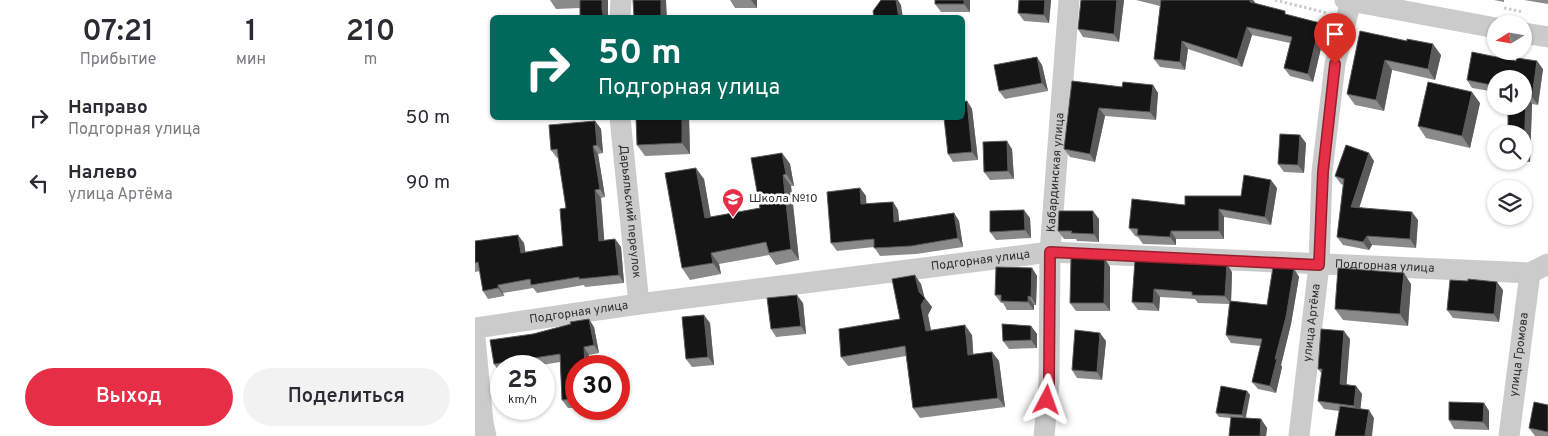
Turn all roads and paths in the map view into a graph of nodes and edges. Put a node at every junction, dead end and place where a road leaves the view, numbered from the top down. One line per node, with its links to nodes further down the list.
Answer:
1 (621, 0): 4 (street)
2 (1069, 0): 9 (street, Кабардинская улица)
3 (1348, 1): 5 (street); 10 (street, улица Артёма)
4 (620, 15)
5 (1487, 26)
6 (1533, 34): 7 (street)
7 (1548, 37)
8 (620, 120): 12 (street, Дарьяльский переулок)
9 (1050, 252): 10 (street, Подгорная улица); 12 (street, Подгорная улица); 16 (street, Кабардинская улица)
10 (1319, 265): 11 (street, Подгорная улица); 17 (street, улица Артёма)
11 (1539, 268): 18 (street, улица Громова)
12 (639, 304): 13 (street, Подгорная улица)
13 (475, 328)
14 (475, 338): 15 (street)
15 (487, 436)
16 (1044, 436)
17 (1299, 436)
18 (1509, 436)

